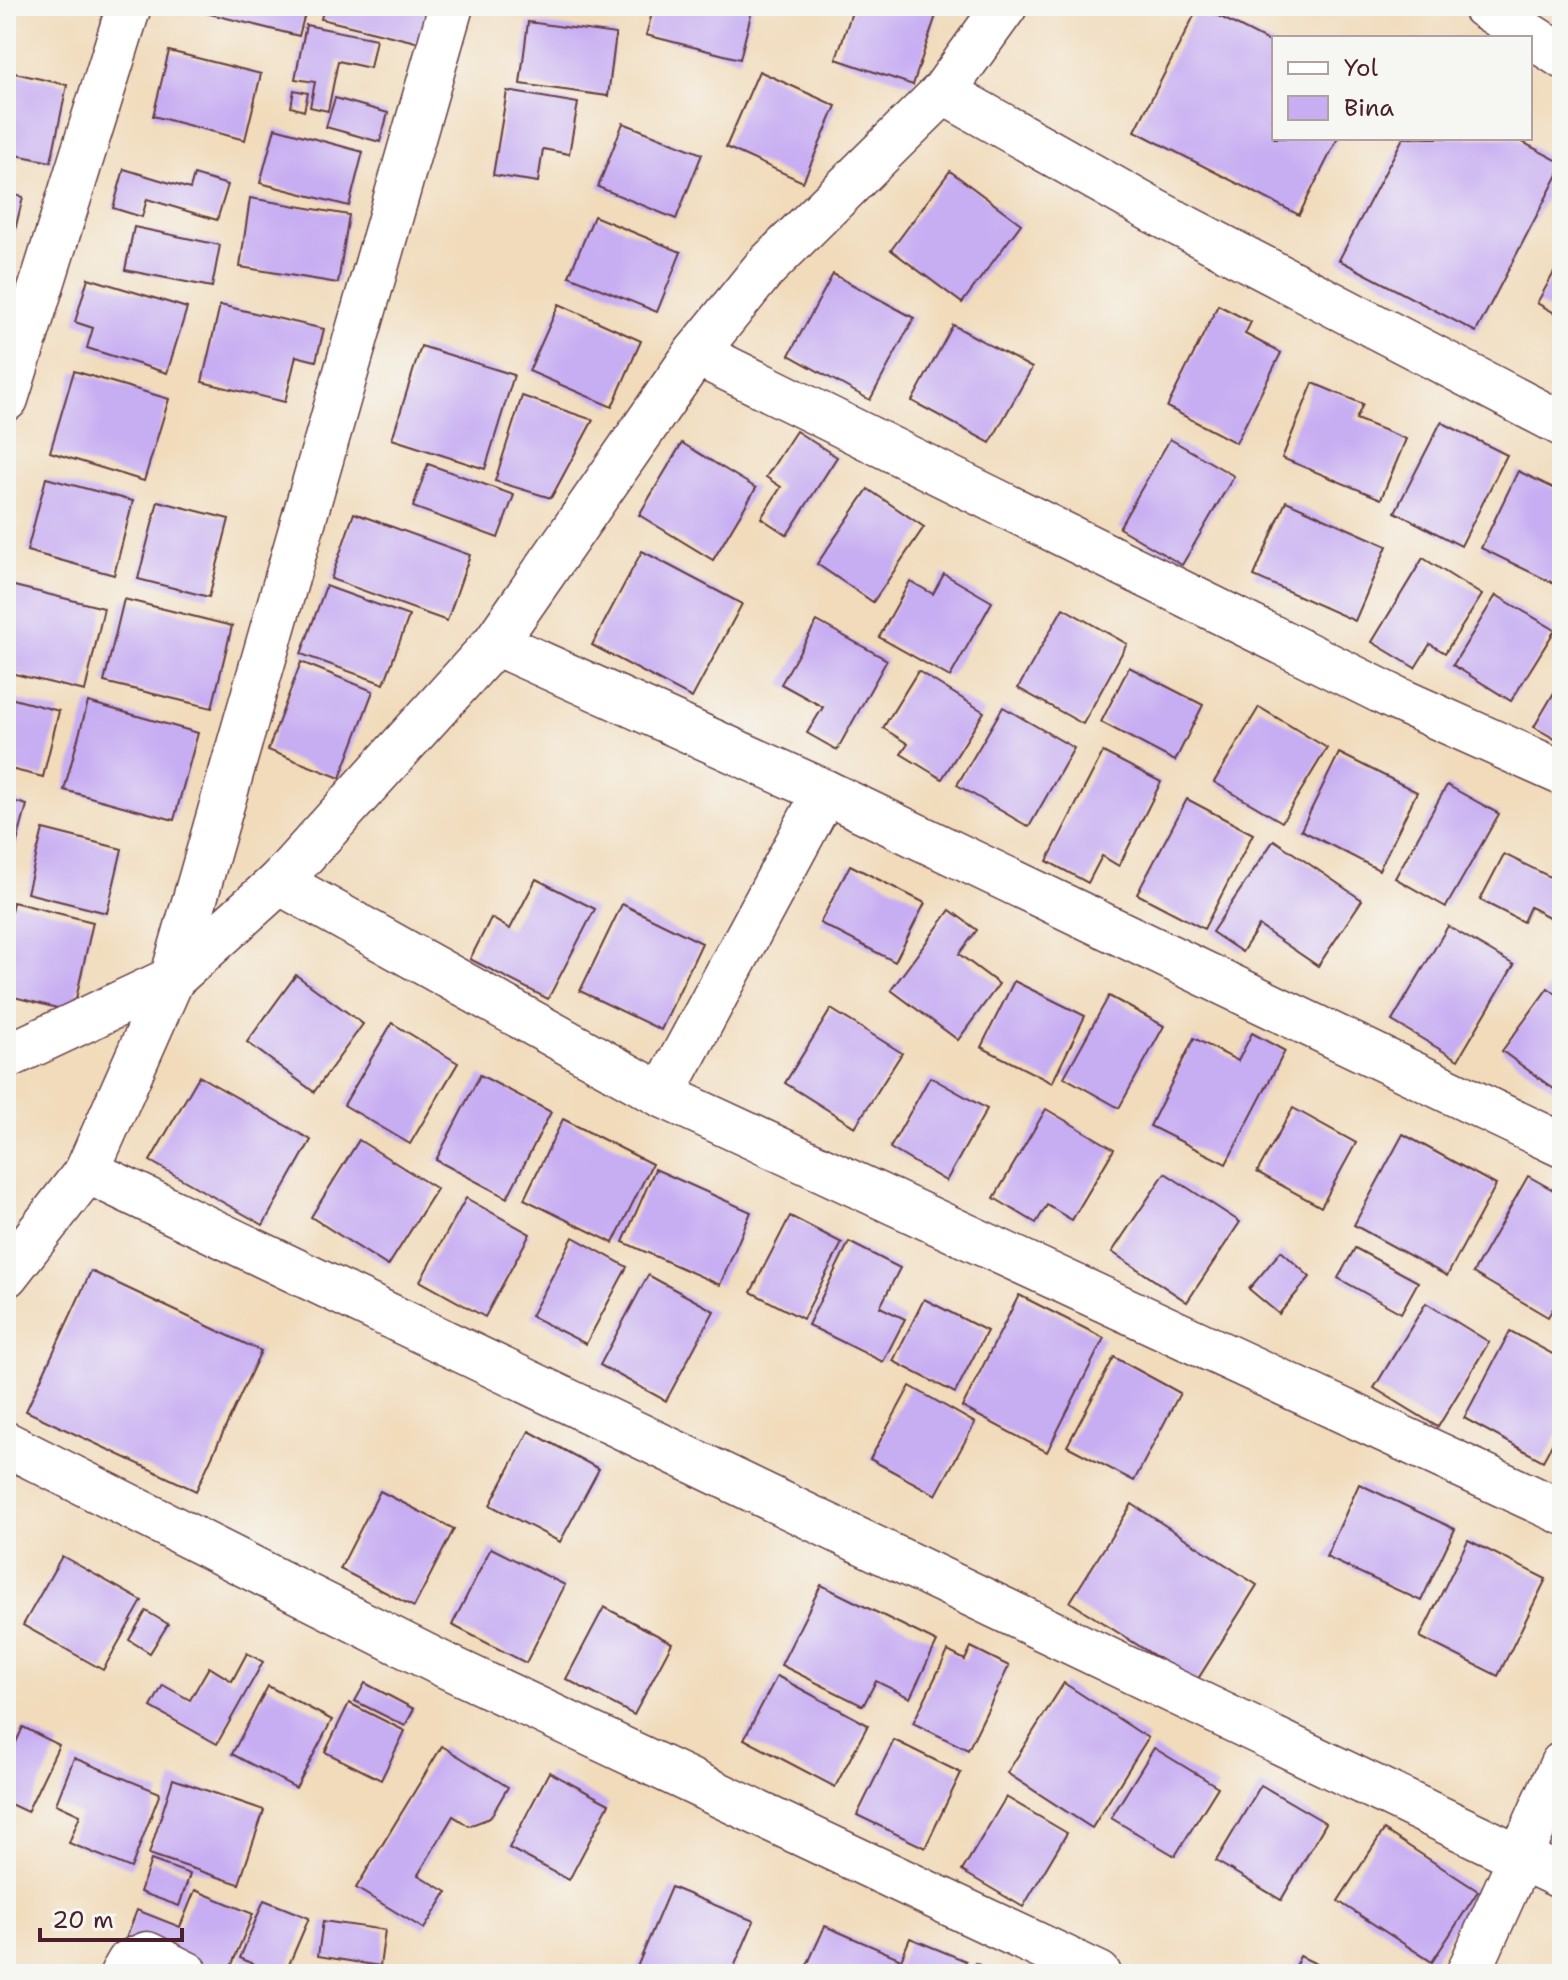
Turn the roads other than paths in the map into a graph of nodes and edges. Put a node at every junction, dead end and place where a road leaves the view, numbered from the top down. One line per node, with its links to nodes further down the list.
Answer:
1 (129, 6): 10 (street)
2 (451, 6): 16 (street)
3 (1005, 6): 8 (street)
4 (1484, 6): 5 (street)
5 (1531, 36)
6 (1532, 37): 7 (street)
7 (1562, 56)
8 (943, 92): 9 (street); 11 (street)
9 (696, 353): 12 (street); 13 (street)
10 (6, 399)
11 (1562, 424)
12 (495, 643): 14 (street); 15 (street)
13 (1562, 773)
14 (825, 792): 18 (street); 19 (street)
15 (279, 882): 16 (street); 18 (street)
16 (172, 979): 17 (street); 20 (street)
17 (6, 1057)
18 (662, 1095): 23 (street)
19 (1562, 1145)
20 (87, 1171): 21 (street); 25 (street)
21 (6, 1275)
22 (6, 1444): 29 (street)
23 (1562, 1512)
24 (1562, 1764): 25 (street)
25 (1519, 1858): 26 (street); 30 (street)
26 (1562, 1877)
27 (122, 1974): 28 (street)
28 (187, 1974)
29 (1099, 1974)
30 (1468, 1974)

